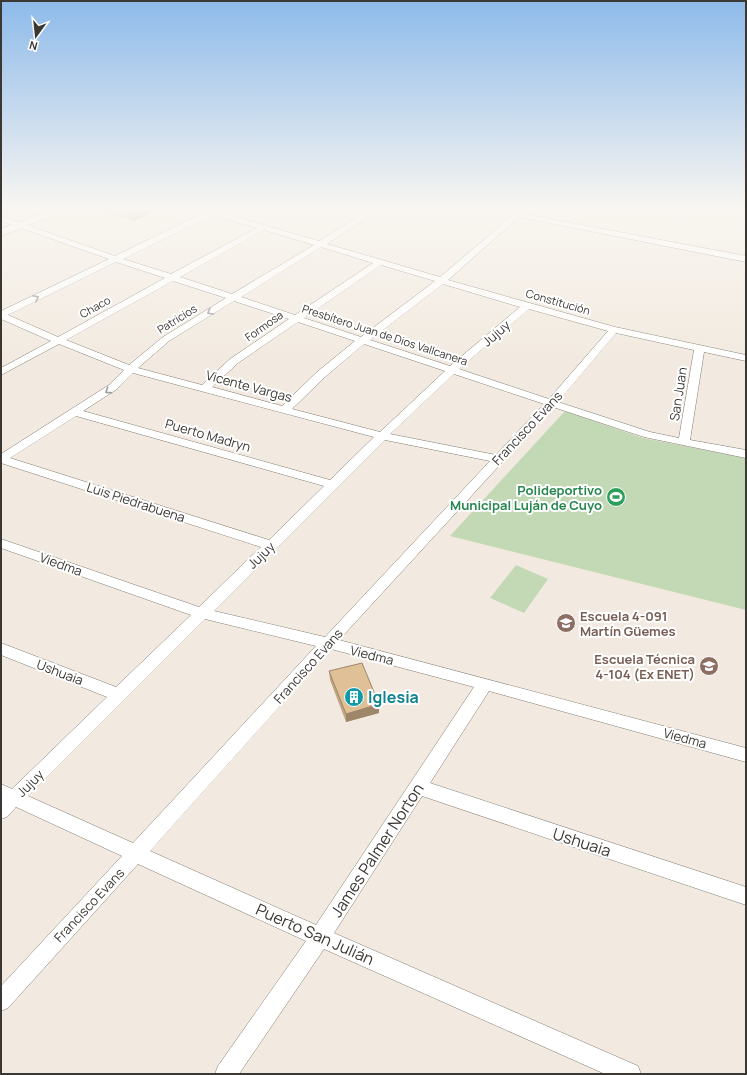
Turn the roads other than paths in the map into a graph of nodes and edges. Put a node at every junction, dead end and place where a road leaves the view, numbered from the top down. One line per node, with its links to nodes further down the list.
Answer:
1 (114, 260): 12 (street, one-way to 1)
2 (120, 260): 8 (street, Presbítero Juan de Dios Vallcanera)
3 (203, 260): 8 (street, Chaco)
4 (295, 260): 10 (street, Patricios)
5 (374, 260): 7 (street, Constitución)
6 (465, 260): 9 (street)
7 (380, 262): 9 (street, Constitución); 13 (street, Formosa)
8 (172, 277): 10 (street, Presbítero Juan de Dios Vallcanera); 16 (street, Chaco)
9 (442, 280): 11 (street, Constitución); 15 (street)
10 (234, 298): 13 (street, Presbítero Juan de Dios Vallcanera); 19 (street, Patricios, one-way to 19)
11 (527, 306): 14 (street, Constitución); 20 (street, Jujuy)
12 (1, 315): 16 (street, Vicente Vargas)
13 (296, 318): 15 (street, Presbítero Juan de Dios Vallcanera); 22 (street, Formosa)
14 (614, 330): 17 (street, Constitución); 23 (street, Francisco Evans)
15 (362, 340): 20 (street, Presbítero Juan de Dios Vallcanera); 24 (street)
16 (59, 341): 19 (street, Vicente Vargas); 21 (street, Chaco)
17 (699, 350): 18 (street, Constitución); 27 (street, San Juan)
18 (746, 358)
19 (131, 369): 22 (street, Vicente Vargas); 25 (street, Patricios, one-way to 25)
20 (452, 370): 23 (street, Presbítero Juan de Dios Vallcanera); 26 (street, Jujuy)
21 (1, 372)
22 (205, 388): 24 (street, Vicente Vargas)
23 (551, 403): 27 (street, Presbítero Juan de Dios Vallcanera); 30 (street, Francisco Evans)
24 (284, 410): 26 (street, Vicente Vargas)
25 (76, 412): 29 (street, Patricios); 31 (street, Puerto Madryn)
26 (382, 436): 30 (street, Vicente Vargas); 31 (street, Jujuy)
27 (684, 442): 28 (street, Presbítero Juan de Dios Vallcanera)
28 (746, 454)
29 (1, 459): 33 (street, Luis Piedrabuena)
30 (498, 459): 35 (street, Francisco Evans)
31 (333, 485): 33 (street, Jujuy)
32 (1, 543): 34 (street, Viedma)
33 (271, 545): 34 (street, Jujuy)
34 (201, 613): 35 (street, Viedma); 38 (street, Jujuy)
35 (328, 643): 37 (street, Viedma); 43 (street, Francisco Evans)
36 (1, 649): 38 (street, Ushuaia)
37 (485, 684): 39 (street, Viedma); 40 (street, James Palmer Norton)
38 (119, 695): 41 (street, Jujuy)
39 (746, 755)
40 (418, 787): 44 (street, Ushuaia); 45 (street, James Palmer Norton)
41 (8, 795): 42 (street, Jujuy); 43 (street, Puerto San Julián)
42 (1, 812)
43 (136, 853): 45 (street, Puerto San Julián); 46 (street, Francisco Evans)
44 (746, 896)
45 (320, 937): 47 (street, James Palmer Norton); 48 (street, Puerto San Julián)
46 (1, 1001)
47 (226, 1074)
48 (630, 1074)

